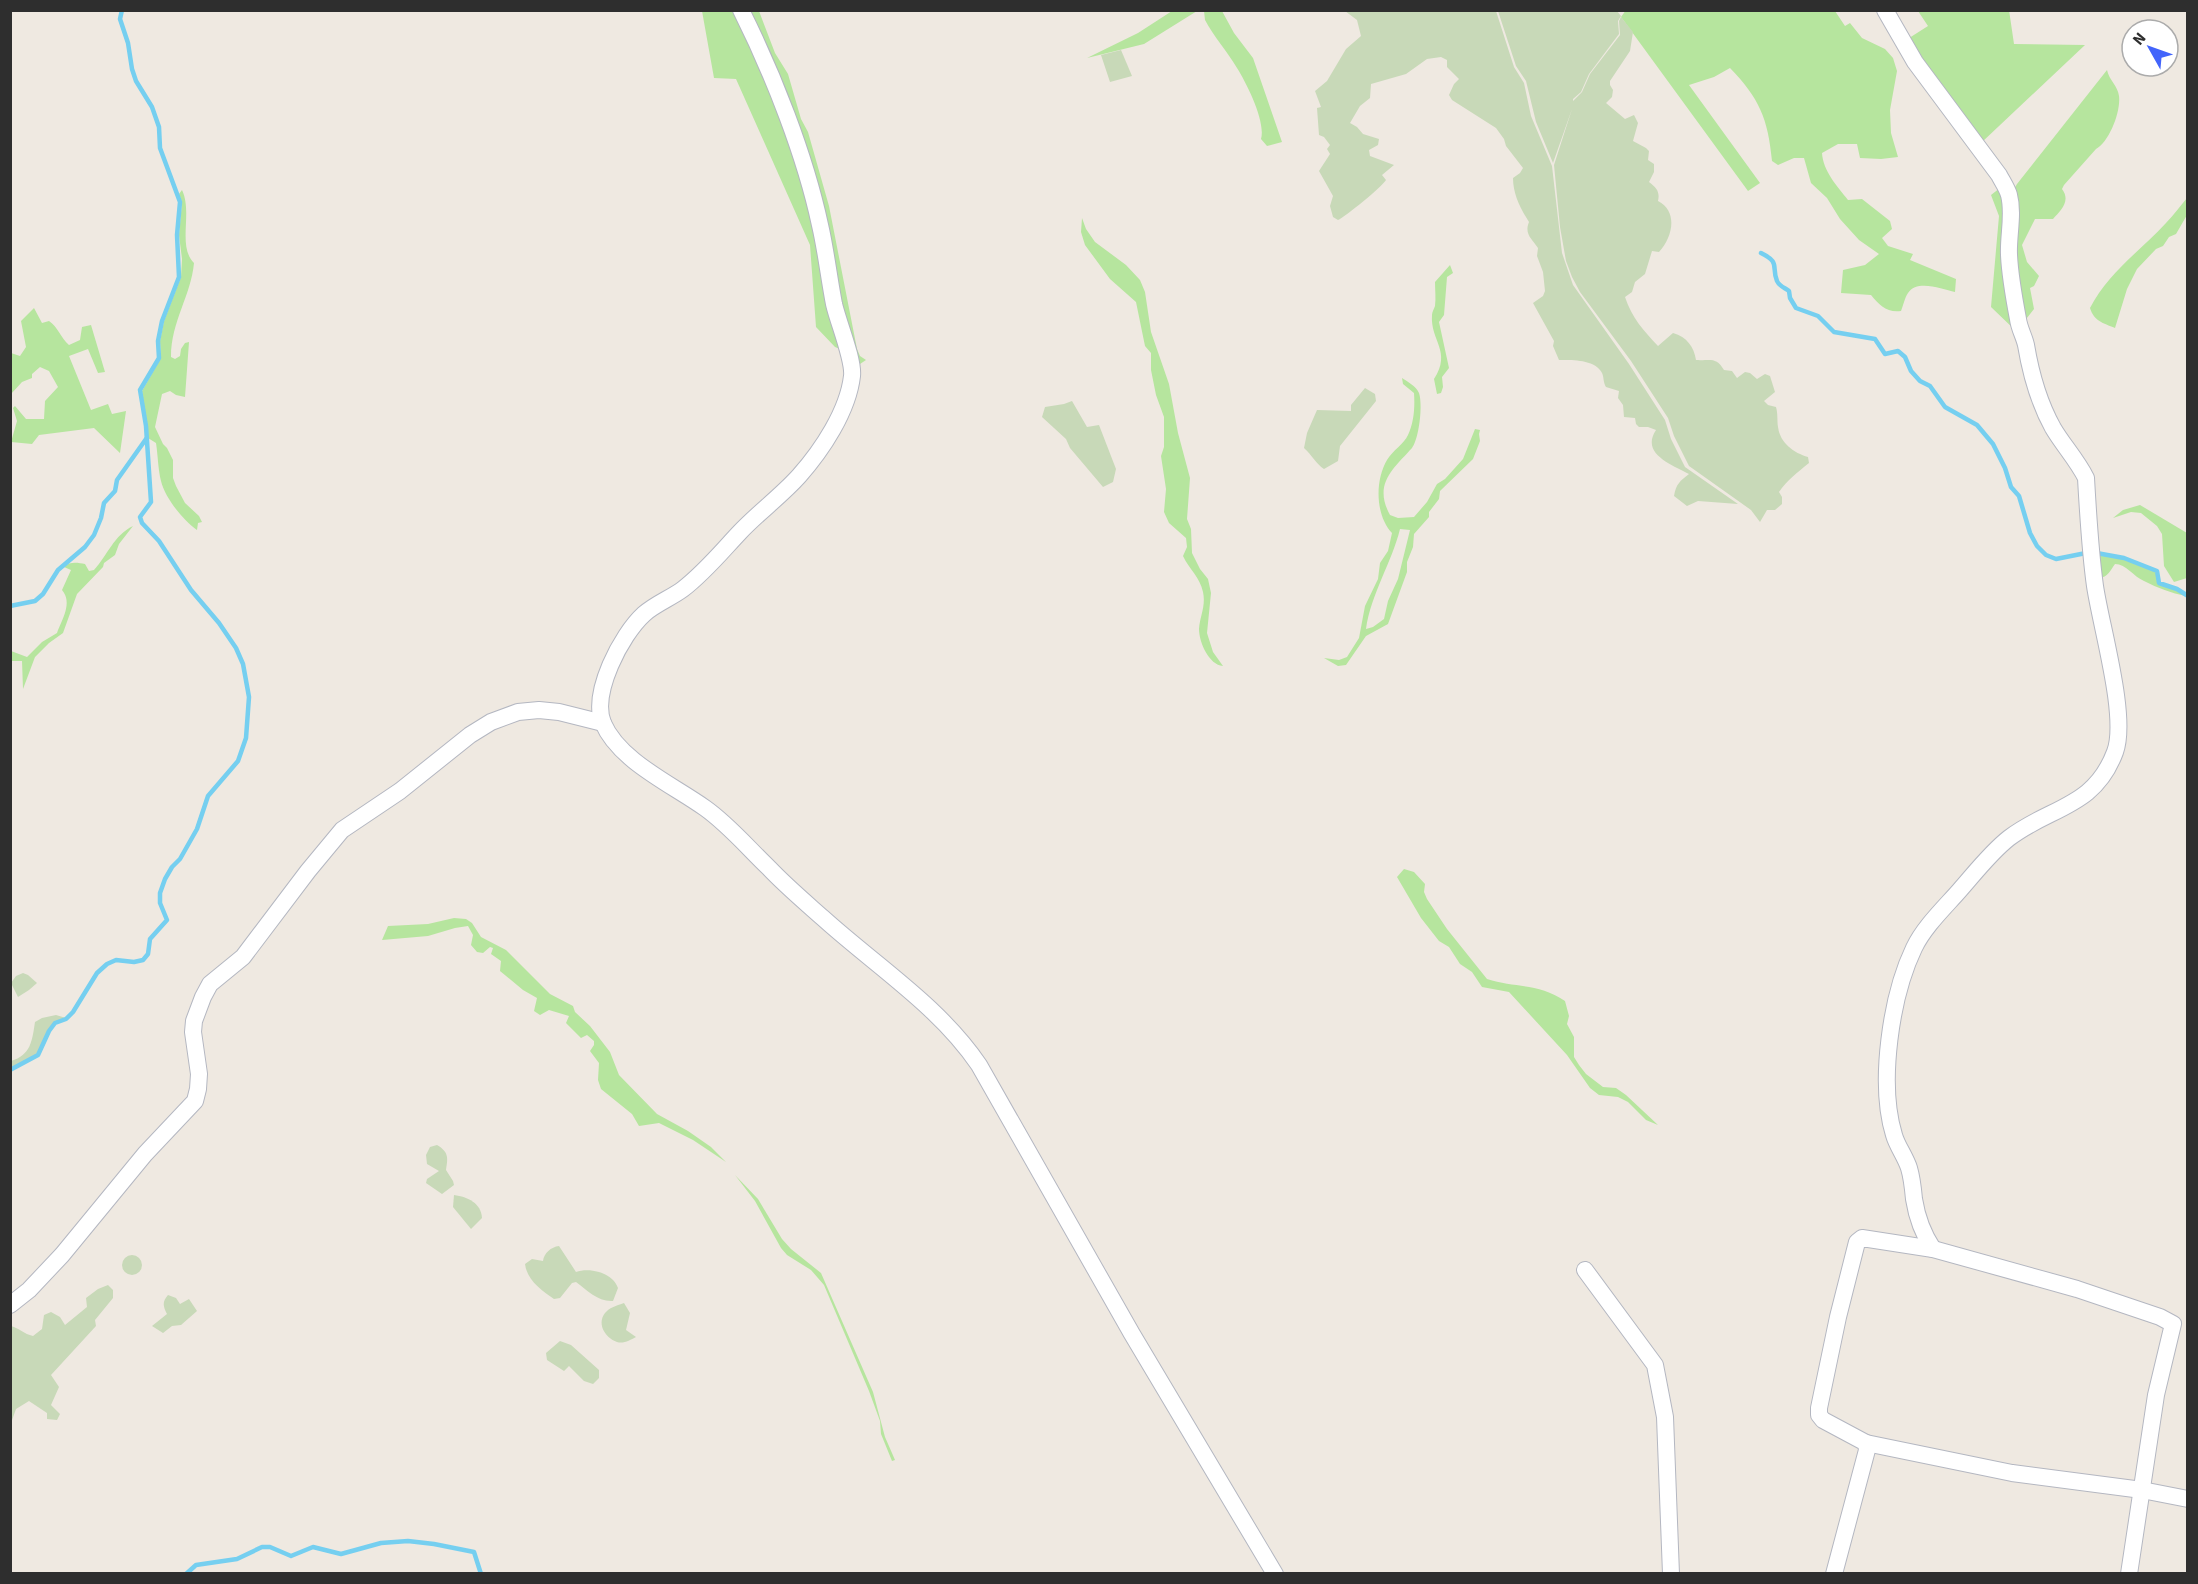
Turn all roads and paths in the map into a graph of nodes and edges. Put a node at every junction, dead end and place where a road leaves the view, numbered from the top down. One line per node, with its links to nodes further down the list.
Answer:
1 (741, 10): 3 (street)
2 (1885, 10): 4 (street)
3 (603, 723): 6 (street); 10 (street)
4 (1933, 1249): 7 (street); 8 (street)
5 (1584, 1270): 11 (street)
6 (10, 1305)
7 (1866, 1443): 8 (street); 12 (street)
8 (2142, 1490): 9 (street); 13 (street)
9 (2187, 1499)
10 (1275, 1574)
11 (1671, 1574)
12 (1834, 1574)
13 (2129, 1574)

